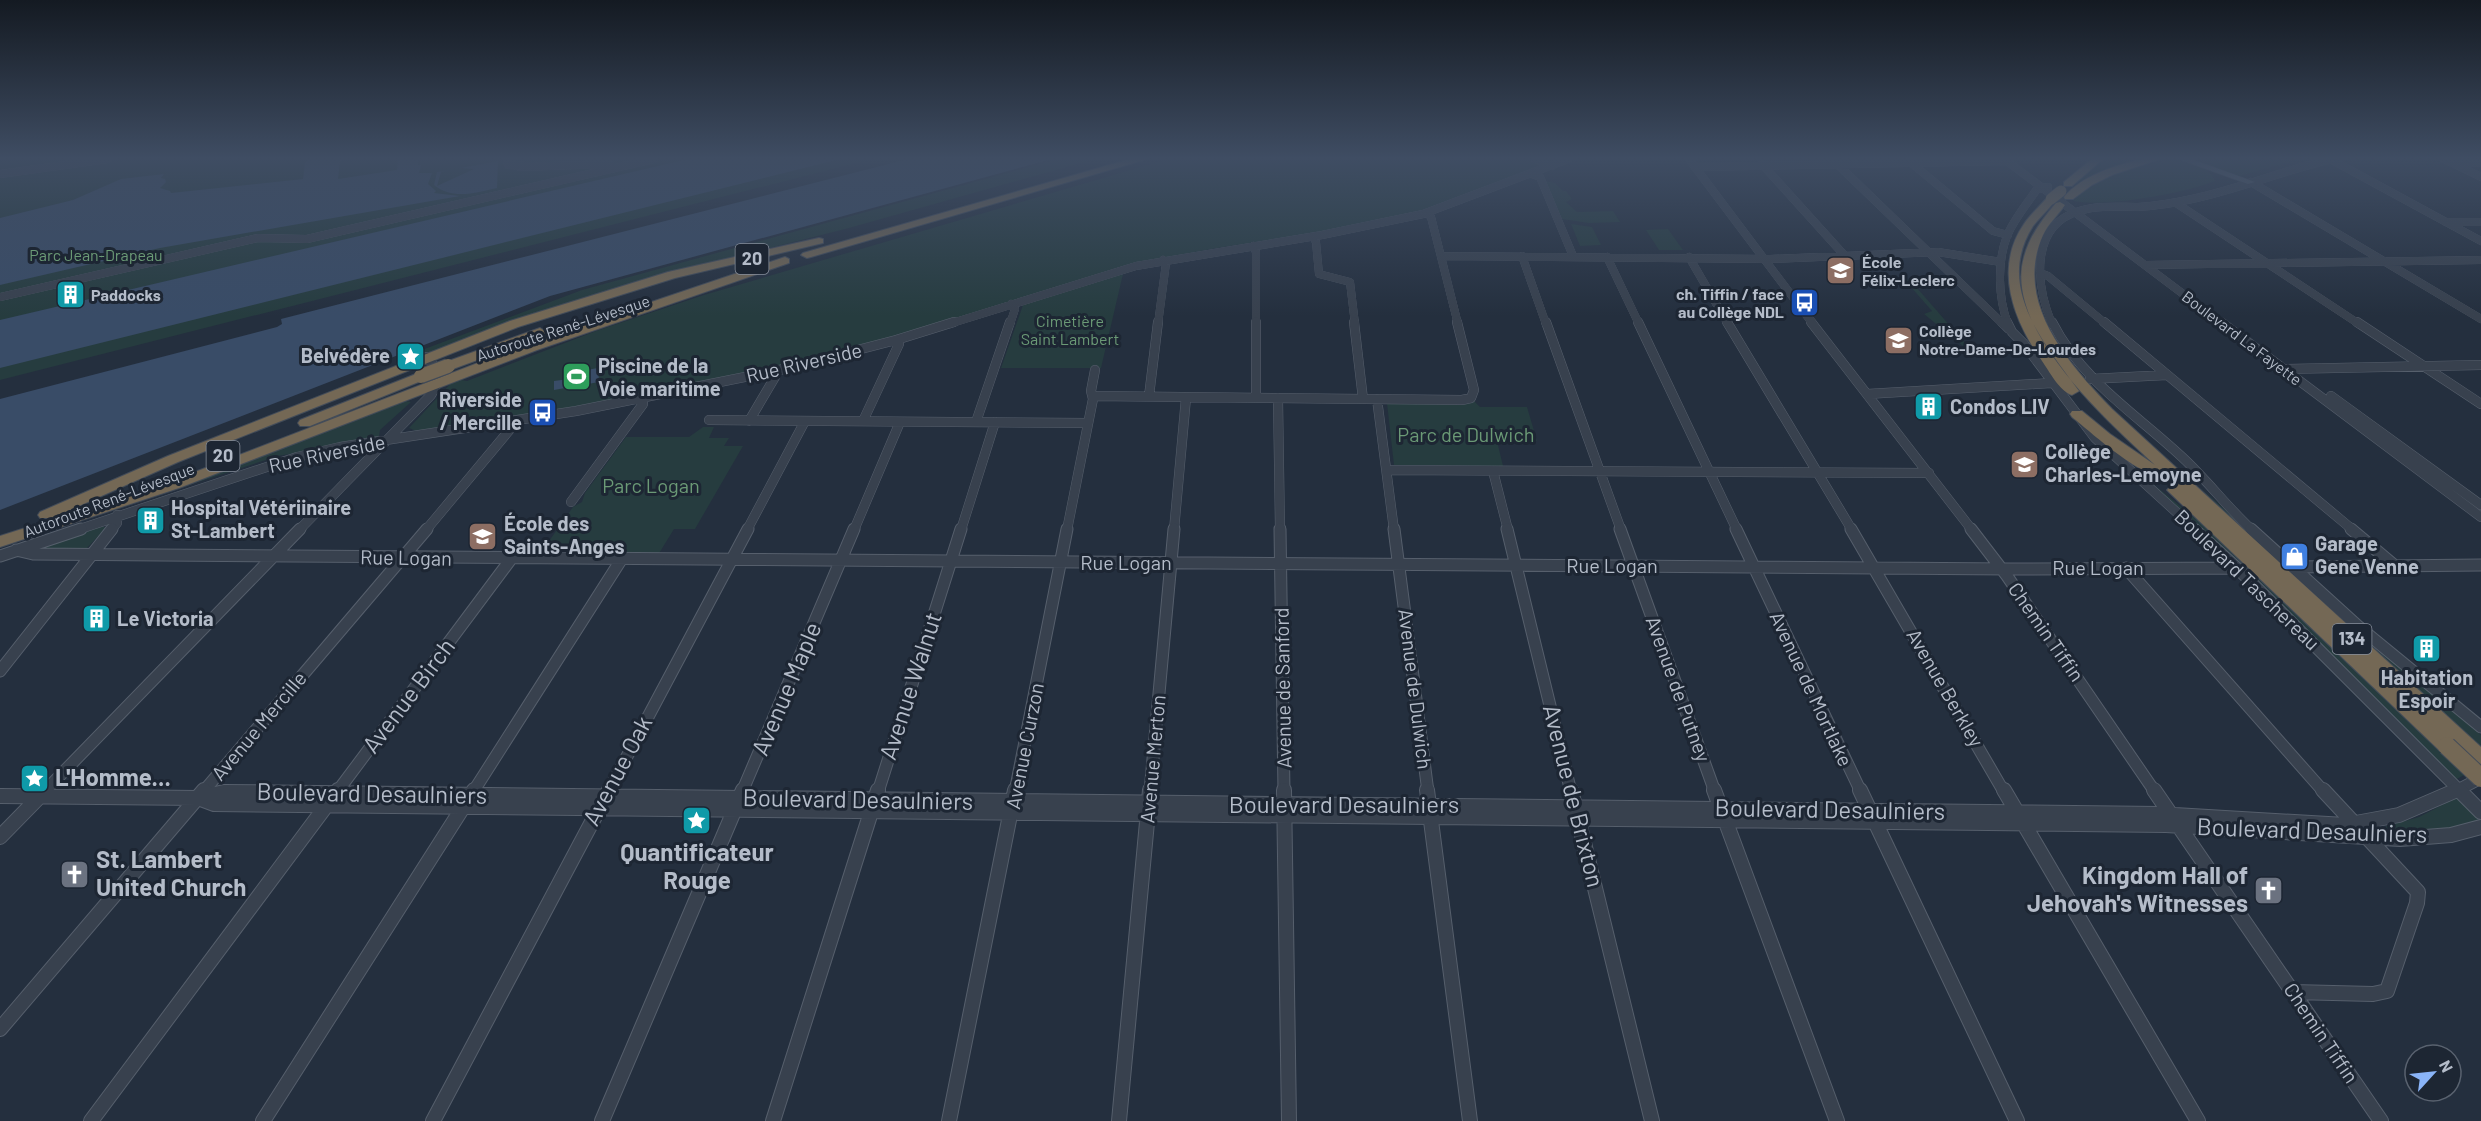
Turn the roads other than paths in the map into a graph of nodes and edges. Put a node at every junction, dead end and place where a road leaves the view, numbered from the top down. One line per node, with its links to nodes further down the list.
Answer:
1 (427, 211): 45 (street)
2 (924, 211): 26 (highway, Autoroute René-Lévesque / 20)
3 (959, 211): 39 (highway, Autoroute René-Lévesque / 20)
4 (1431, 211): 19 (street, Rue Riverside)
5 (1554, 211): 32 (street)
6 (1728, 211): 36 (street, Chemin Tiffin)
7 (1805, 211): 34 (street)
8 (1886, 211): 29 (street)
9 (1969, 211): 24 (street)
10 (2023, 211): 24 (street, Boulevard Taschereau)
11 (2052, 211): 47 (highway, Boulevard Taschereau / 134)
12 (2058, 211): 95 (highway, Boulevard Taschereau / 134)
13 (2064, 211): 20 (street, Boulevard Taschereau)
14 (2077, 211): 23 (street, Boulevard La Fayette)
15 (2078, 211): 43 (street, Boulevard La Fayette)
16 (2190, 211): 42 (street)
17 (2301, 211): 40 (street)
18 (2426, 211): 21 (street)
19 (1426, 213): 25 (street, Rue Riverside); 30 (street)
20 (2061, 220): 23 (street); 44 (street, Boulevard Taschereau)
21 (2446, 222): 22 (street); 27 (street)
22 (2481, 222)
23 (2091, 224): 43 (street, Boulevard La Fayette)
24 (2008, 235): 41 (street, Boulevard Taschereau)
25 (1313, 237): 28 (street, Rue Riverside); 72 (street)
26 (819, 241): 52 (highway, Autoroute René-Lévesque / 20); 55 (highway)
27 (2481, 241)
28 (1253, 246): 37 (street, Rue Riverside); 70 (street)
29 (1930, 253): 34 (street); 41 (street); 49 (street)
30 (1442, 256): 31 (street); 73 (street)
31 (1522, 256): 32 (street); 91 (street, Avenue de Putney)
32 (1573, 256): 33 (street)
33 (1607, 256): 35 (street); 92 (street, Avenue de Mortlake)
34 (1845, 256): 36 (street)
35 (1689, 257): 36 (street); 93 (street, Avenue Berkley)
36 (1762, 258): 64 (street, Chemin Tiffin)
37 (1163, 260): 46 (street, Rue Riverside); 66 (street)
38 (2481, 260): 40 (street)
39 (785, 261): 52 (highway, Autoroute René-Lévesque / 20); 63 (highway)
40 (2383, 261): 42 (street); 48 (street)
41 (2001, 262): 49 (street, Boulevard Taschereau)
42 (2268, 262): 43 (street); 54 (street)
43 (2149, 265): 56 (street, Boulevard La Fayette); 57 (street, Boulevard La Fayette)
44 (2040, 273): 60 (street); 61 (street, Boulevard Taschereau)
45 (0, 297)
46 (1011, 304): 50 (street, Rue Riverside); 84 (street)
47 (2022, 316): 51 (highway); 89 (highway, Boulevard Taschereau / 134)
48 (2481, 319)
49 (2012, 332): 51 (street, Boulevard Taschereau)
50 (896, 340): 59 (street, Rue Riverside); 82 (street)
51 (2024, 344): 62 (street, Boulevard Taschereau)
52 (446, 362): 55 (highway, Autoroute René-Lévesque / 20, bridge)
53 (2481, 364): 54 (street)
54 (2423, 366): 56 (street); 76 (street)
55 (422, 367): 63 (street); 100 (highway, Autoroute René-Lévesque / 20); 101 (highway, Autoroute René-Lévesque / 20)
56 (2294, 368): 57 (street); 97 (street, Boulevard La Fayette)
57 (2283, 369): 99 (street, Boulevard La Fayette)
58 (1095, 370): 65 (street, Avenue Curzon)
59 (773, 371): 68 (street, Rue Riverside); 80 (street)
60 (2167, 375): 61 (street); 118 (street)
61 (2090, 379): 74 (street, Boulevard Taschereau)
62 (2051, 383): 64 (street); 77 (street, Boulevard Taschereau)
63 (438, 384): 67 (highway); 75 (street)
64 (1867, 394): 94 (street, Chemin Tiffin)
65 (1093, 396): 66 (street); 86 (street, Avenue Curzon)
66 (1149, 396): 69 (street)
67 (401, 398): 75 (highway); 101 (highway)
68 (643, 398): 79 (street, Rue Riverside); 96 (street)
69 (1186, 398): 70 (street); 114 (street, Avenue Merton)
70 (1256, 398): 71 (street)
71 (1278, 398): 72 (street); 115 (street, Avenue de Sanford)
72 (1362, 399): 73 (street)
73 (1377, 399): 88 (street, Avenue de Dulwich)
74 (2110, 399): 95 (highway); 122 (street, Boulevard Taschereau)
75 (423, 404): 87 (street)
76 (2481, 404)
77 (2077, 414): 89 (highway); 125 (street, Boulevard Taschereau)
78 (709, 420): 80 (street)
79 (517, 421): 87 (street, Rue Riverside); 107 (street, Avenue Mercille)
80 (749, 421): 81 (street)
81 (805, 421): 82 (street); 110 (street, Avenue Oak)
82 (863, 421): 83 (street)
83 (900, 422): 84 (street); 111 (street, Avenue Maple)
84 (976, 422): 85 (street)
85 (995, 422): 86 (street); 112 (street, Avenue Walnut)
86 (1088, 423): 113 (street, Avenue Curzon)
87 (387, 440): 98 (street, Rue Riverside); 106 (street)
88 (1387, 470): 90 (street); 116 (street, Avenue de Dulwich)
89 (2153, 470): 130 (highway, Boulevard Taschereau / 134, bridge)
90 (1493, 471): 91 (street); 117 (street, Avenue de Brixton)
91 (1601, 471): 92 (street); 120 (street, Avenue de Putney)
92 (1708, 472): 93 (street); 121 (street, Avenue de Mortlake)
93 (1816, 473): 94 (street); 123 (street, Avenue Berkley)
94 (1929, 473): 126 (street, Chemin Tiffin)
95 (2173, 473): 129 (highway, Boulevard Taschereau / 134)
96 (571, 502)
97 (2481, 506)
98 (117, 515): 103 (street, Rue Riverside); 104 (street)
99 (2481, 517)
100 (0, 532)
101 (24, 534): 102 (highway, Autoroute René-Lévesque / 20)
102 (0, 542)
103 (16, 550): 104 (street, Rue Logan); 105 (street, Rue Riverside)
104 (90, 554): 106 (street, Rue Logan); 127 (street)
105 (0, 556)
106 (273, 556): 107 (street, Rue Logan); 132 (street)
107 (402, 558): 108 (street, Rue Logan); 134 (street, Avenue Mercille)
108 (511, 559): 109 (street, Rue Logan); 135 (street, Avenue Birch)
109 (621, 560): 110 (street, Rue Logan); 136 (street)
110 (730, 560): 111 (street, Rue Logan); 137 (street, Avenue Oak)
111 (842, 561): 112 (street, Rue Logan); 138 (street, Avenue Maple)
112 (950, 562): 113 (street, Rue Logan); 139 (street, Avenue Walnut)
113 (1061, 562): 114 (street, Rue Logan); 140 (street, Avenue Curzon)
114 (1171, 564): 115 (street, Rue Logan); 141 (street, Avenue Merton)
115 (1281, 564): 116 (street, Rue Logan); 142 (street, Avenue de Sanford)
116 (1398, 565): 117 (street, Rue Logan); 143 (street, Avenue de Dulwich)
117 (1516, 566): 120 (street, Rue Logan); 145 (street, Avenue de Brixton)
118 (2395, 566): 119 (street); 122 (street)
119 (2478, 566)
120 (1634, 567): 121 (street, Rue Logan); 146 (street, Avenue de Putney)
121 (1754, 567): 123 (street, Rue Logan); 147 (street, Avenue de Mortlake)
122 (2293, 567): 128 (street, Boulevard Taschereau)
123 (1876, 568): 126 (street, Rue Logan); 148 (street, Avenue Berkley)
124 (2126, 568): 125 (street, Rue Logan); 126 (street, Rue Logan); 150 (street)
125 (2237, 568): 131 (street, Boulevard Taschereau)
126 (2002, 569): 149 (street, Chemin Tiffin)
127 (0, 671)
128 (2480, 726)
129 (2474, 752)
130 (2481, 778): 131 (street, Boulevard Desaulniers)
131 (2457, 790): 144 (street, Boulevard Taschereau); 150 (street, Boulevard Desaulniers)
132 (41, 795): 133 (street, Boulevard Desaulniers); 134 (street, Boulevard Desaulniers); 152 (street)
133 (0, 796)
134 (198, 798): 135 (street, Boulevard Desaulniers); 155 (street, Avenue Mercille)
135 (332, 800): 136 (street, Boulevard Desaulniers); 156 (street, Avenue Birch)
136 (467, 801): 137 (street, Boulevard Desaulniers); 157 (street)
137 (602, 802): 138 (street, Boulevard Desaulniers); 158 (street, Avenue Oak)
138 (738, 804): 139 (street, Boulevard Desaulniers); 159 (street, Avenue Maple)
139 (872, 805): 140 (street, Boulevard Desaulniers); 160 (street, Avenue Walnut)
140 (1013, 807): 141 (street, Boulevard Desaulniers); 161 (street, Avenue Curzon)
141 (1148, 809): 142 (street, Boulevard Desaulniers); 162 (street, Avenue Merton)
142 (1284, 811): 143 (street, Boulevard Desaulniers); 163 (street, Avenue de Sanford)
143 (1430, 812): 145 (street, Boulevard Desaulniers); 164 (street, Avenue de Dulwich)
144 (2481, 812)
145 (1577, 814): 146 (street, Boulevard Desaulniers); 165 (street, Avenue de Brixton)
146 (1724, 815): 147 (street, Boulevard Desaulniers); 166 (street, Avenue de Putney)
147 (1871, 816): 148 (street, Boulevard Desaulniers); 167 (street, Avenue de Mortlake)
148 (2020, 818): 149 (street, Boulevard Desaulniers); 168 (street, Avenue Berkley)
149 (2175, 820): 150 (street, Boulevard Desaulniers); 153 (street, Boulevard Desaulniers); 154 (street, Chemin Tiffin)
150 (2354, 825): 153 (street)
151 (2481, 827): 153 (street, Boulevard Desaulniers)
152 (0, 837)
153 (2367, 837): 154 (street)
154 (2293, 992): 169 (street, Chemin Tiffin)
155 (0, 1029)
156 (91, 1121)
157 (263, 1121)
158 (433, 1121)
159 (602, 1121)
160 (773, 1121)
161 (949, 1121)
162 (1119, 1121)
163 (1289, 1121)
164 (1470, 1121)
165 (1652, 1121)
166 (1837, 1121)
167 (2017, 1121)
168 (2198, 1121)
169 (2381, 1121)

